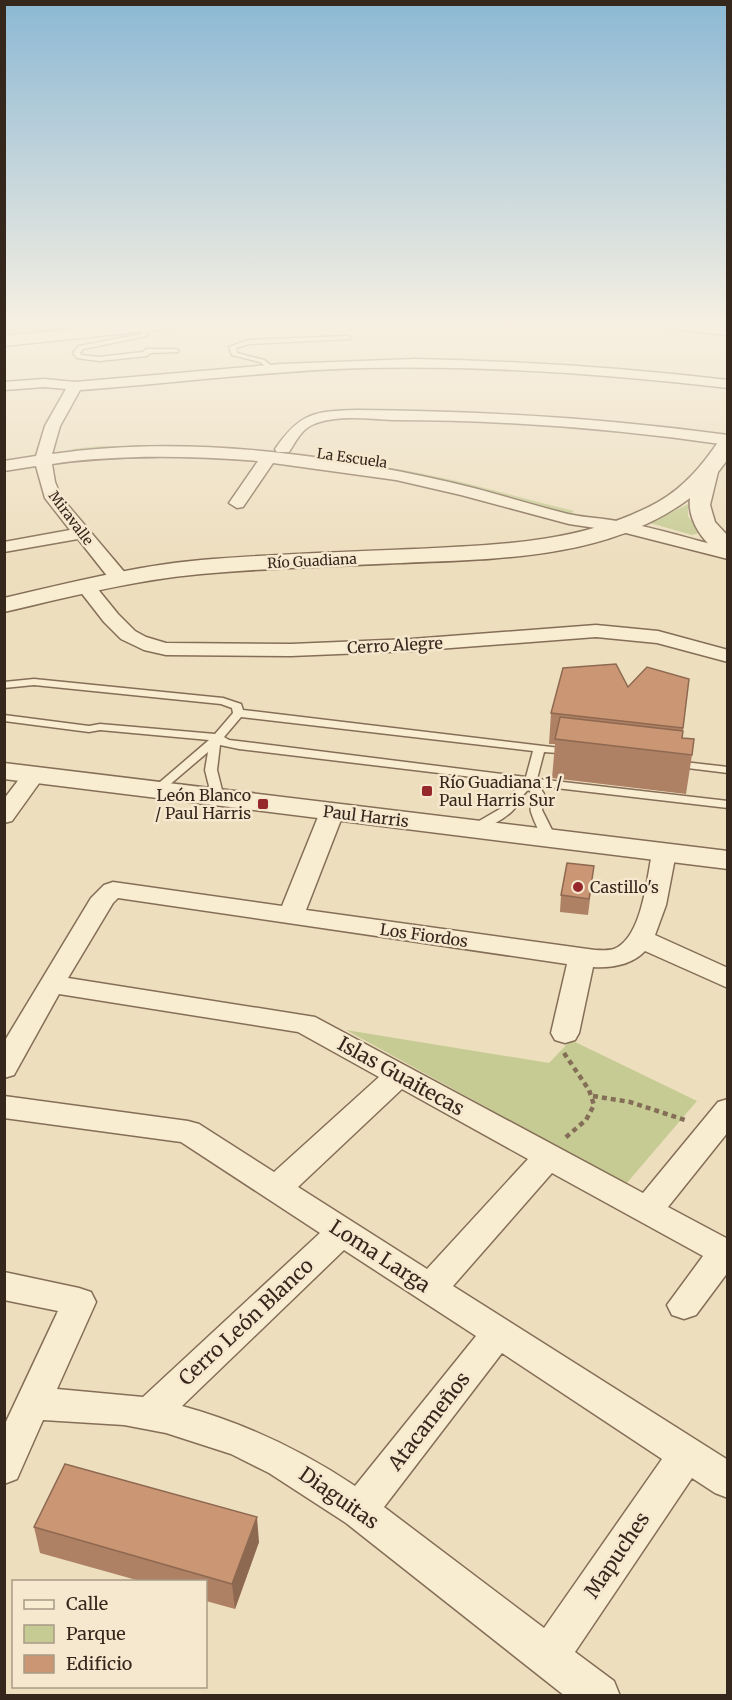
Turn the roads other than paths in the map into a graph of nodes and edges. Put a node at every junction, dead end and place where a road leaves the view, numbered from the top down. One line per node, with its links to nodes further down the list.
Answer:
1 (65, 402): 4 (street, Miravalle)
2 (728, 441): 3 (street); 8 (street)
3 (283, 449): 4 (street, La Escuela); 10 (street, La Escuela)
4 (44, 454): 5 (street, La Escuela); 6 (street, La Escuela); 7 (street, La Escuela); 11 (street, Miravalle)
5 (4, 455)
6 (268, 458): 9 (street); 10 (street, La Escuela)
7 (4, 466)
8 (708, 472): 10 (street, Río Guadiana); 13 (street)
9 (237, 503)
10 (620, 526): 14 (street, La Escuela); 15 (street, Río Guadiana)
11 (82, 533): 12 (street); 15 (street, Miravalle)
12 (4, 547)
13 (728, 548)
14 (728, 554)
15 (119, 578): 16 (street, Río Guadiana)
16 (85, 586): 17 (street, Río Guadiana); 18 (street, Cerro Alegre)
17 (4, 605)
18 (728, 656)
19 (4, 685): 20 (lane)
20 (238, 713): 22 (lane); 23 (lane)
21 (4, 718): 22 (lane)
22 (216, 737): 29 (lane); 30 (lane); 31 (lane)
23 (539, 748): 24 (lane); 29 (lane)
24 (575, 753)
25 (669, 763): 26 (lane)
26 (728, 770)
27 (4, 771): 28 (street, Paul Harris)
28 (34, 775): 30 (street, Paul Harris); 34 (street)
29 (531, 781): 32 (lane); 35 (lane); 36 (lane)
30 (157, 790): 31 (street, Paul Harris)
31 (218, 798): 33 (street, Paul Harris)
32 (728, 805)
33 (332, 812): 35 (street, Paul Harris); 39 (street)
34 (4, 816)
35 (470, 830): 36 (street, Paul Harris)
36 (551, 840): 37 (street, Paul Harris)
37 (664, 853): 38 (street, Paul Harris); 40 (street)
38 (728, 860)
39 (291, 916): 41 (street, Los Fiordos); 43 (street, Los Fiordos)
40 (641, 939): 41 (street, Los Fiordos); 42 (street)
41 (582, 957): 44 (street)
42 (728, 979)
43 (51, 984): 45 (street); 46 (street, Islas Guaitecas)
44 (565, 1033)
45 (4, 1068)
46 (399, 1075): 49 (street, Islas Guaitecas); 50 (street)
47 (4, 1107): 50 (street, Loma Larga)
48 (719, 1121): 51 (street)
49 (549, 1156): 51 (street, Islas Guaitecas); 54 (street)
50 (276, 1189): 52 (street, Loma Larga)
51 (648, 1210): 55 (street, Islas Guaitecas)
52 (342, 1232): 54 (street, Loma Larga); 58 (street, Cerro León Blanco)
53 (4, 1286): 57 (street)
54 (430, 1289): 56 (street, Loma Larga)
55 (684, 1305)
56 (498, 1333): 59 (street, Loma Larga); 62 (street, Atacameños)
57 (33, 1404): 58 (street, Diaguitas); 60 (street)
58 (150, 1413): 62 (street, Diaguitas)
59 (686, 1455): 61 (street, Loma Larga); 63 (street, Mapuches)
60 (4, 1467)
61 (728, 1481)
62 (359, 1510): 63 (street, Diaguitas)
63 (549, 1656): 64 (street, Diaguitas)
64 (599, 1695)

